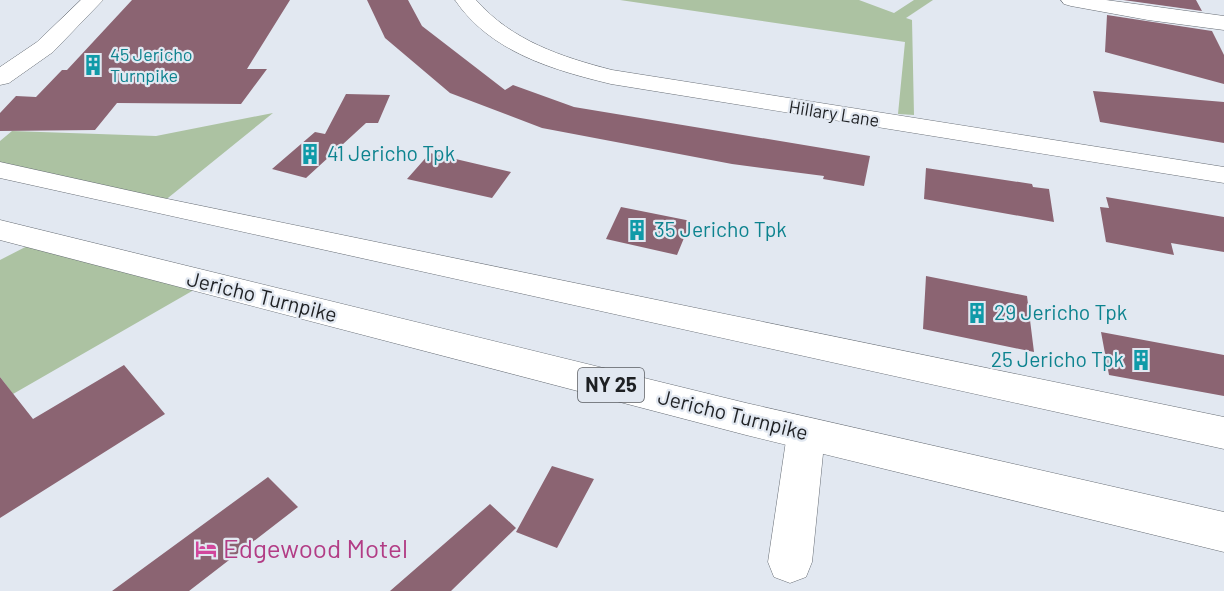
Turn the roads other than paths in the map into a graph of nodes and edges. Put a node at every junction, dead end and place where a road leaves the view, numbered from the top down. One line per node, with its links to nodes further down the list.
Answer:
1 (93, 0): 5 (main road)
2 (465, 0): 7 (main road, Hillary Lane)
3 (1071, 0): 4 (main road)
4 (1224, 23)
5 (0, 78)
6 (0, 170): 10 (main road)
7 (1224, 175)
8 (0, 230): 9 (main road, Jericho Turnpike / NY 25)
9 (806, 434): 11 (main road, Jericho Turnpike / NY 25); 12 (main road)
10 (1224, 434)
11 (1224, 532)
12 (790, 562)

